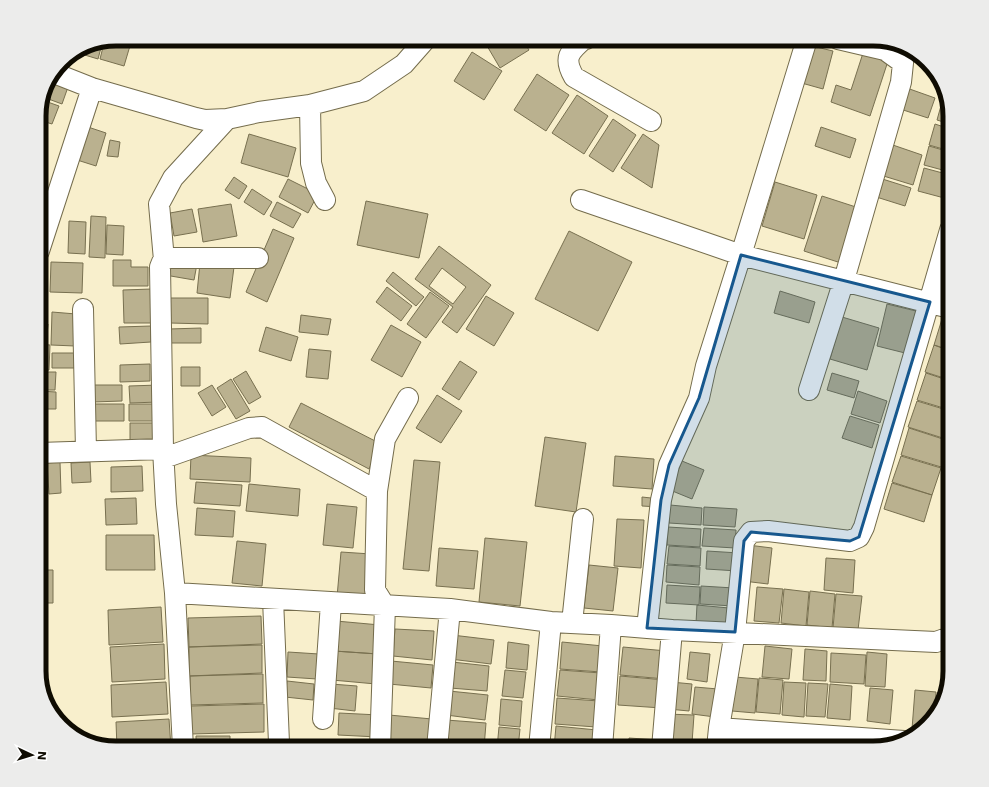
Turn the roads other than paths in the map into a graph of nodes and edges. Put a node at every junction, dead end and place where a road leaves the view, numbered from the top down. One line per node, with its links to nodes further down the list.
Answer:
1 (420, 46): 7 (street)
2 (576, 46): 9 (street)
3 (805, 46): 13 (street)
4 (868, 46): 17 (street)
5 (59, 75): 6 (street)
6 (92, 88): 8 (street); 12 (street)
7 (310, 105): 8 (street); 10 (street)
8 (227, 119): 16 (street)
9 (651, 121)
10 (325, 200)
11 (581, 200): 13 (street)
12 (46, 229)
13 (741, 255): 17 (street); 36 (street)
14 (943, 255): 18 (street)
15 (258, 258): 16 (street)
16 (164, 260): 25 (street)
17 (844, 280): 18 (street); 21 (street)
18 (930, 302): 19 (street); 38 (street)
19 (943, 306)
20 (83, 309): 23 (street)
21 (809, 390)
22 (408, 398): 26 (street)
23 (86, 451): 24 (street); 25 (street)
24 (46, 453)
25 (164, 453): 26 (street); 28 (street)
26 (378, 491): 31 (street)
27 (583, 519): 34 (street)
28 (175, 593): 29 (street); 43 (street)
29 (273, 599): 30 (street); 44 (street)
30 (331, 603): 31 (street); 40 (street)
31 (385, 606): 32 (street); 45 (street)
32 (450, 609): 33 (street); 46 (street)
33 (551, 622): 34 (street); 47 (street)
34 (572, 623): 35 (street)
35 (611, 625): 36 (street); 48 (street)
36 (647, 628): 37 (street)
37 (672, 630): 38 (street); 49 (street)
38 (735, 632): 39 (street); 41 (street)
39 (943, 639)
40 (323, 719)
41 (719, 728): 42 (street); 50 (street)
42 (888, 740)
43 (182, 741)
44 (279, 741)
45 (380, 741)
46 (438, 741)
47 (540, 741)
48 (603, 741)
49 (663, 741)
50 (717, 741)

